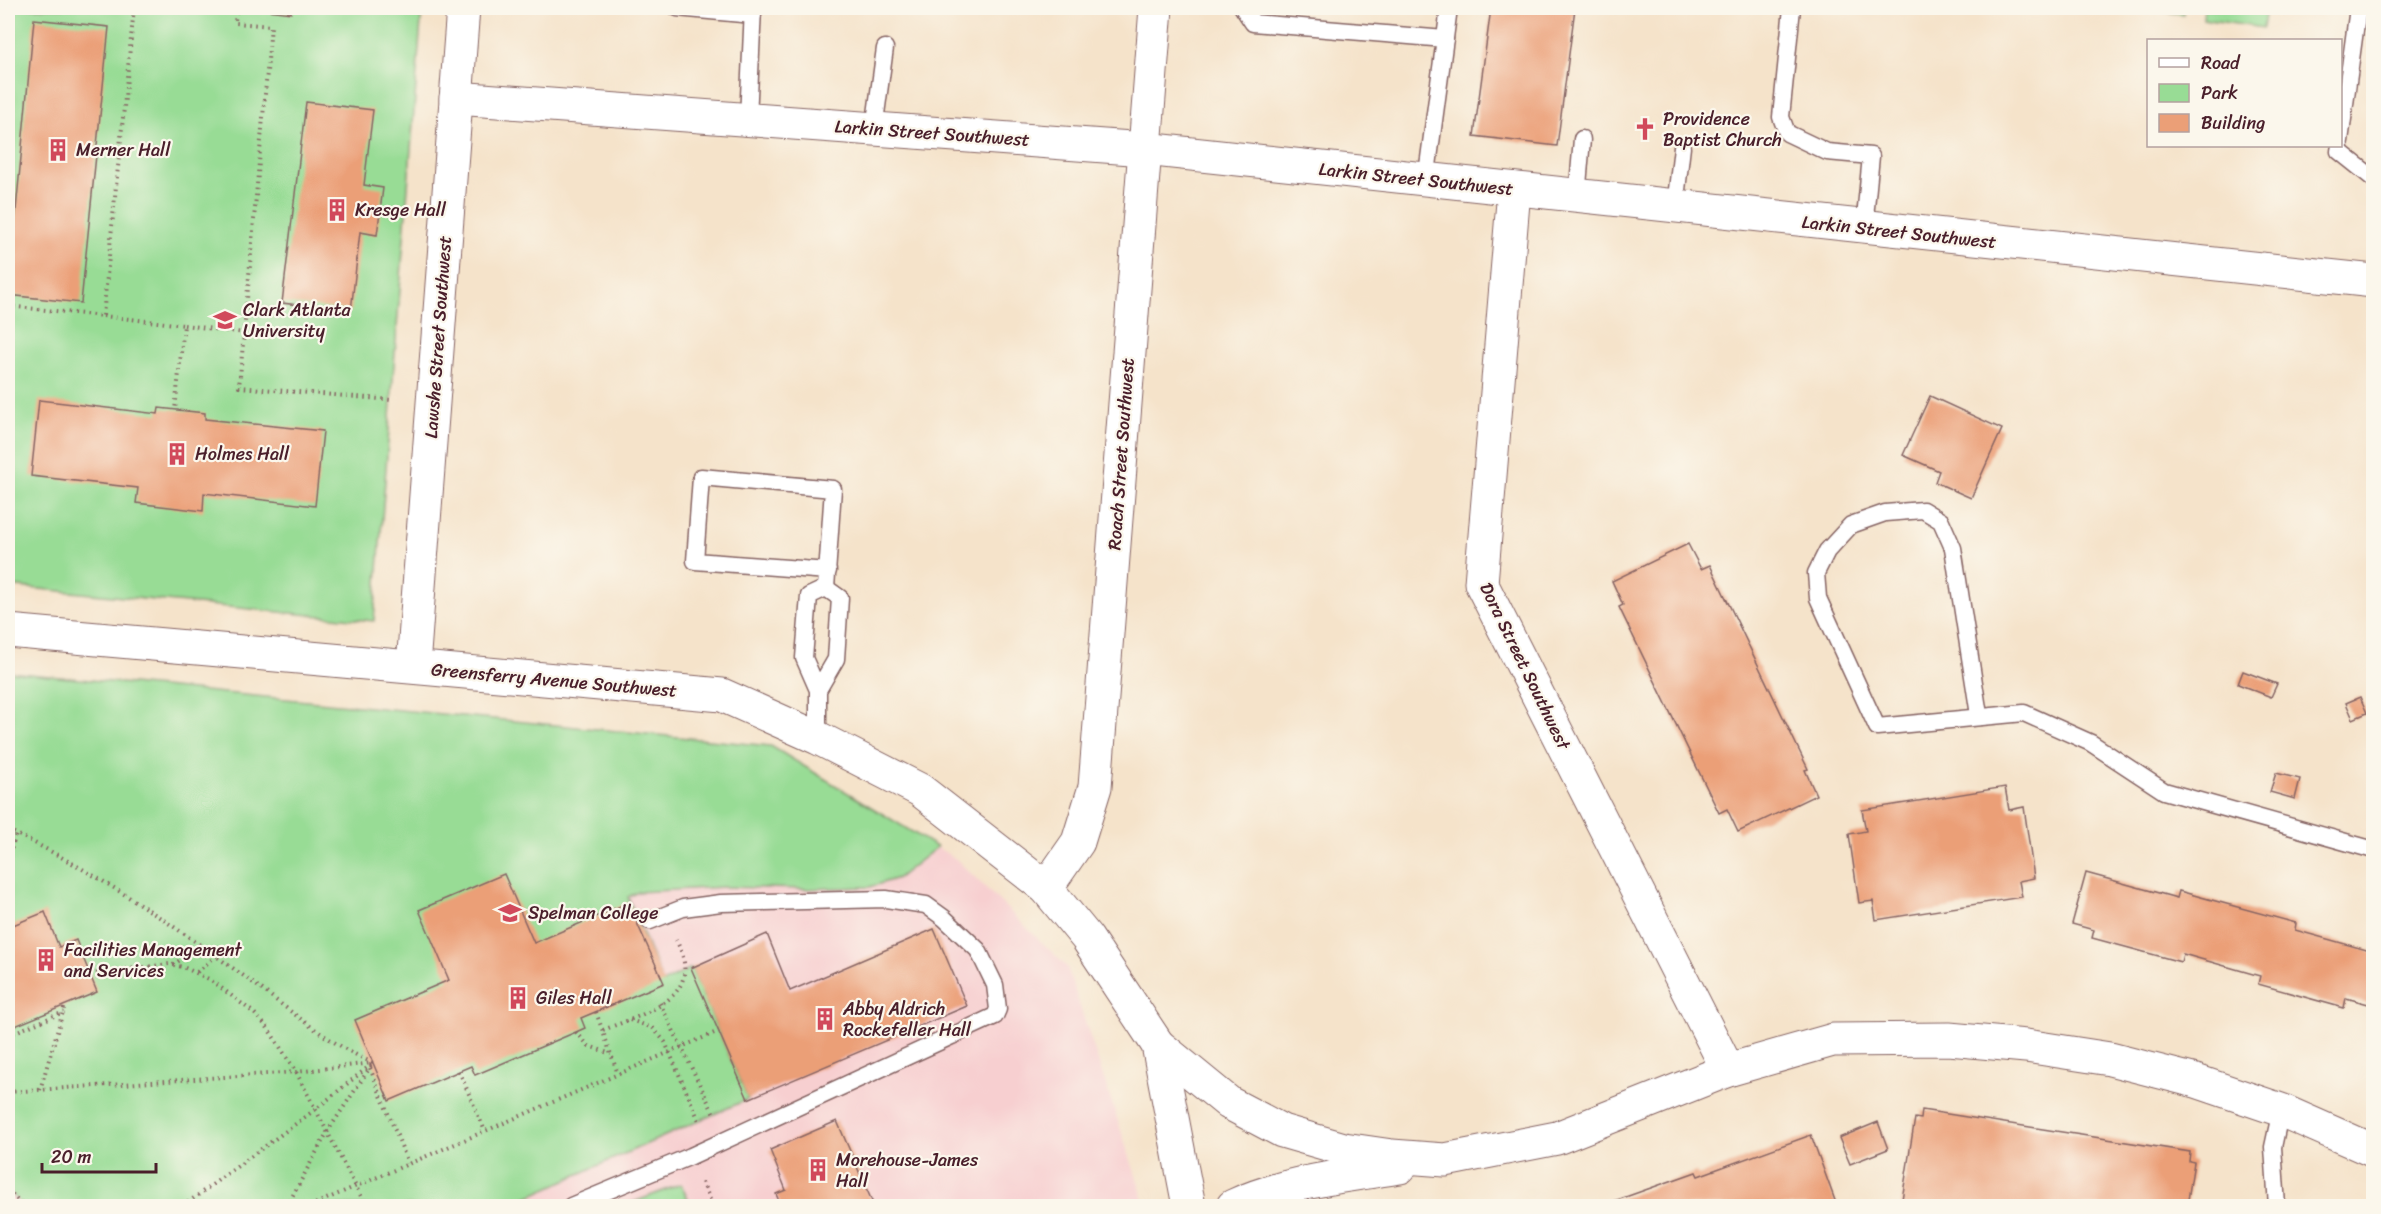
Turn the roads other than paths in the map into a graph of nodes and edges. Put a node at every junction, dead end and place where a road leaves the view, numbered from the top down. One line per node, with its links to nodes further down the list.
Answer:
1 (463, 8): 11 (street, Lawshe Street Southwest)
2 (677, 8): 8 (lane)
3 (1156, 8): 18 (street, Roach Street Southwest)
4 (1243, 8): 9 (lane)
5 (1449, 8): 9 (lane)
6 (1792, 8): 24 (lane)
7 (2358, 8): 13 (lane)
8 (753, 11): 12 (lane)
9 (1444, 39): 20 (lane)
10 (885, 48): 14 (lane)
11 (456, 98): 12 (street, Larkin Street Southwest); 28 (street, Lawshe Street Southwest)
12 (748, 119): 14 (street, Larkin Street Southwest)
13 (2342, 126)
14 (874, 129): 18 (street, Larkin Street Southwest)
15 (1582, 139): 22 (lane)
16 (1682, 147): 23 (lane)
17 (2340, 147): 19 (lane)
18 (1145, 149): 20 (street, Larkin Street Southwest); 33 (street, Roach Street Southwest)
19 (2373, 179)
20 (1426, 181): 21 (street, Larkin Street Southwest)
21 (1514, 190): 22 (street, Larkin Street Southwest); 36 (street, Dora Street Southwest)
22 (1577, 197): 23 (street, Larkin Street Southwest)
23 (1675, 207): 24 (street, Larkin Street Southwest)
24 (1864, 228): 25 (street, Larkin Street Southwest)
25 (2373, 281)
26 (827, 579): 26 (lane); 29 (lane); 29 (lane)
27 (8, 631): 28 (street, Greensferry Avenue Southwest)
28 (413, 666): 31 (street, Greensferry Avenue Southwest)
29 (818, 690): 31 (lane)
30 (1979, 715): 30 (lane); 32 (lane)
31 (818, 738): 33 (street, Greensferry Avenue Southwest)
32 (2373, 850)
33 (1046, 888): 35 (street, Greensferry Avenue Southwest)
34 (650, 921): 40 (lane)
35 (1158, 1045): 39 (street); 41 (street)
36 (1728, 1070): 37 (street); 39 (street)
37 (2281, 1110): 38 (street); 43 (lane)
38 (2373, 1151)
39 (1444, 1160): 42 (street)
40 (571, 1206)
41 (1189, 1206)
42 (1233, 1206)
43 (2277, 1206)

